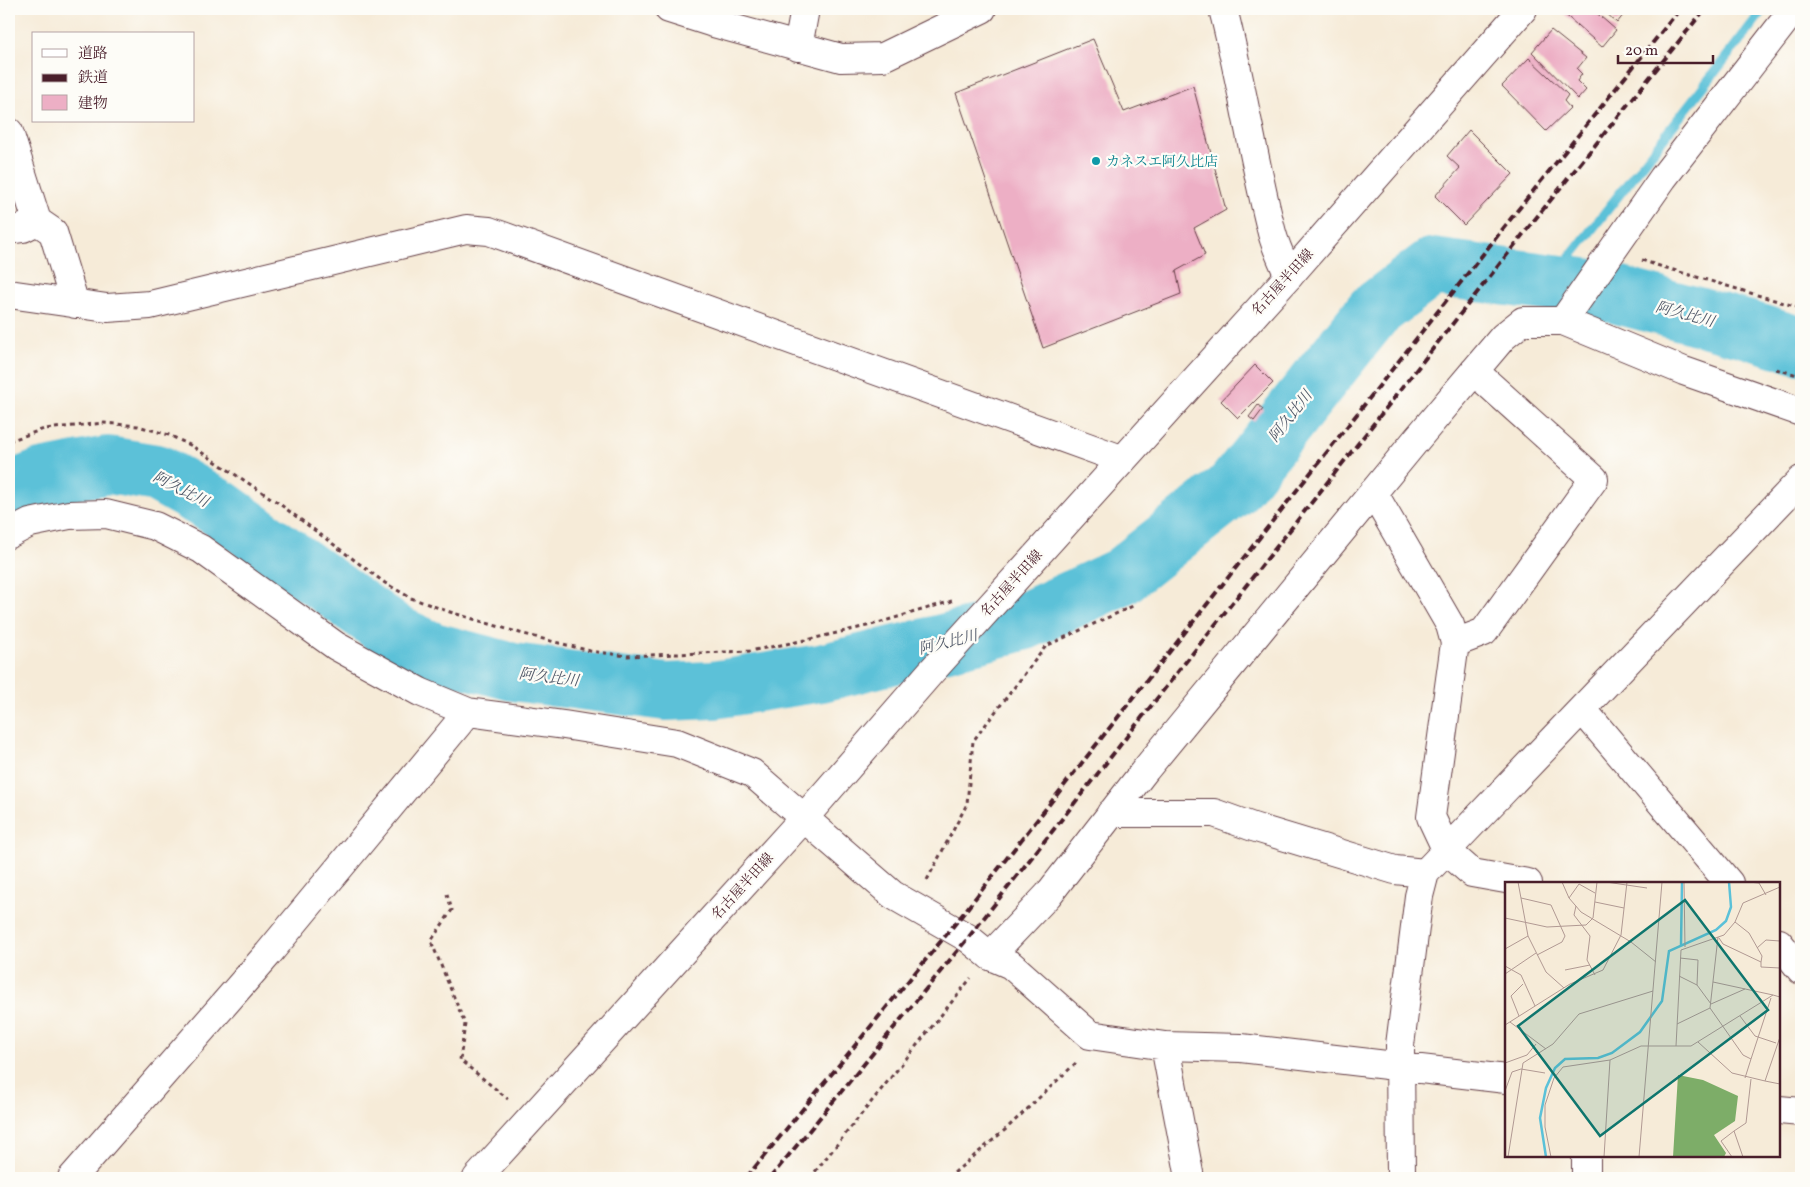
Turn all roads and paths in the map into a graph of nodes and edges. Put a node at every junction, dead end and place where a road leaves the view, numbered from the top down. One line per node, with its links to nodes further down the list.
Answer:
1 (669, 9): 7 (street)
2 (806, 9): 7 (street)
3 (982, 9): 7 (street)
4 (1223, 9): 12 (street)
5 (1523, 9): 12 (street, 名古屋半田線)
6 (1794, 9): 11 (street)
7 (798, 47)
8 (9, 132): 9 (street)
9 (37, 221): 10 (street); 14 (street)
10 (9, 230)
11 (1614, 248): 15 (path); 16 (street)
12 (1289, 276): 20 (street, 名古屋半田線)
13 (9, 294): 14 (street)
14 (75, 304): 20 (street)
15 (1801, 308)
16 (1563, 321): 17 (street); 18 (street)
17 (1474, 371): 22 (street); 26 (street)
18 (1801, 412)
19 (9, 441): 24 (path)
20 (1122, 459): 30 (street, 名古屋半田線)
21 (1801, 480): 27 (street)
22 (1373, 492): 26 (street); 29 (street)
23 (9, 534): 28 (street)
24 (957, 600)
25 (1135, 605): 36 (path)
26 (1455, 643): 31 (street)
27 (1582, 709): 31 (street); 34 (street)
28 (468, 712): 30 (street); 48 (street)
29 (1111, 813): 32 (street); 38 (street)
30 (803, 818): 36 (street); 46 (street, 名古屋半田線)
31 (1447, 852): 32 (street); 33 (street)
32 (1425, 873): 42 (street)
33 (1522, 882)
34 (1727, 882)
35 (447, 894): 46 (path)
36 (910, 905): 38 (street)
37 (1780, 944): 39 (street)
38 (990, 956): 40 (street); 50 (path)
39 (1801, 970)
40 (1097, 1036): 41 (street); 51 (path)
41 (1165, 1046): 42 (street); 52 (street)
42 (1400, 1067): 43 (street); 53 (street)
43 (1505, 1079)
44 (1780, 1110): 45 (street)
45 (1801, 1112)
46 (532, 1118): 49 (street, 名古屋半田線)
47 (1586, 1157): 54 (street)
48 (72, 1178)
49 (477, 1178)
50 (810, 1178)
51 (948, 1178)
52 (1190, 1178)
53 (1401, 1178)
54 (1586, 1178)

